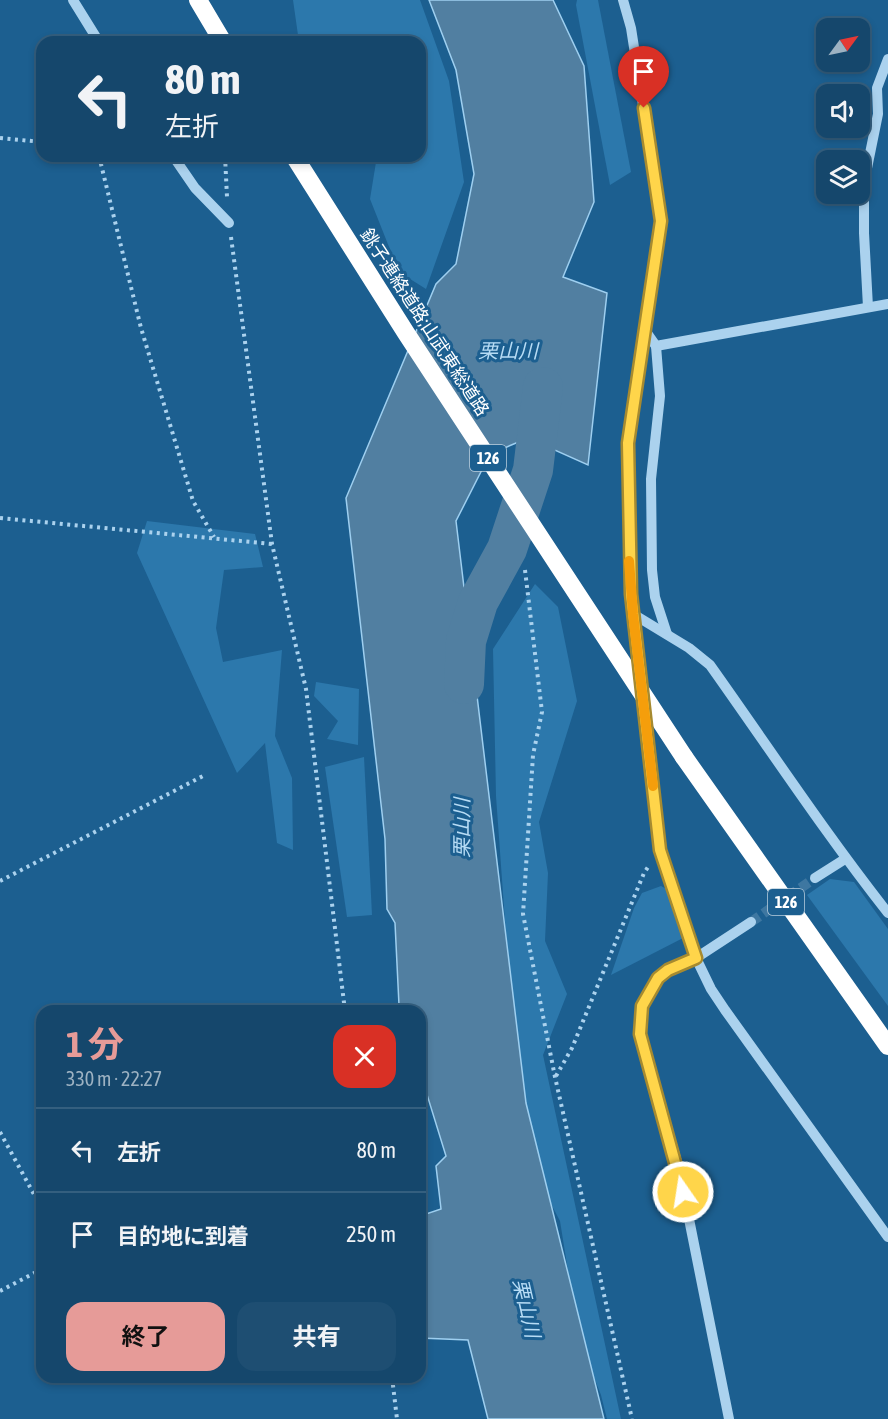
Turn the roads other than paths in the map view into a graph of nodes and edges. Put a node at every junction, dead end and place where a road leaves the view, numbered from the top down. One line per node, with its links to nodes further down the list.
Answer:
1 (73, 0): 4 (street)
2 (198, 0): 5 (highway, bridge)
3 (623, 0): 12 (street)
4 (95, 36)
5 (219, 36)
6 (888, 59): 11 (street)
7 (177, 162): 9 (street)
8 (298, 162): 21 (highway, 銚子連絡道路;山武東総道路 / 126, bridge)
9 (229, 223)
10 (888, 304): 11 (street)
11 (868, 307): 13 (street)
12 (644, 329): 13 (street); 14 (street)
13 (656, 346): 15 (street)
14 (633, 614): 15 (street); 20 (street)
15 (667, 634): 16 (street)
16 (845, 858): 17 (street); 18 (street)
17 (815, 878)
18 (888, 913)
19 (751, 922): 20 (street)
20 (696, 958): 22 (street); 23 (street)
21 (888, 1046)
22 (888, 1237)
23 (729, 1419)

